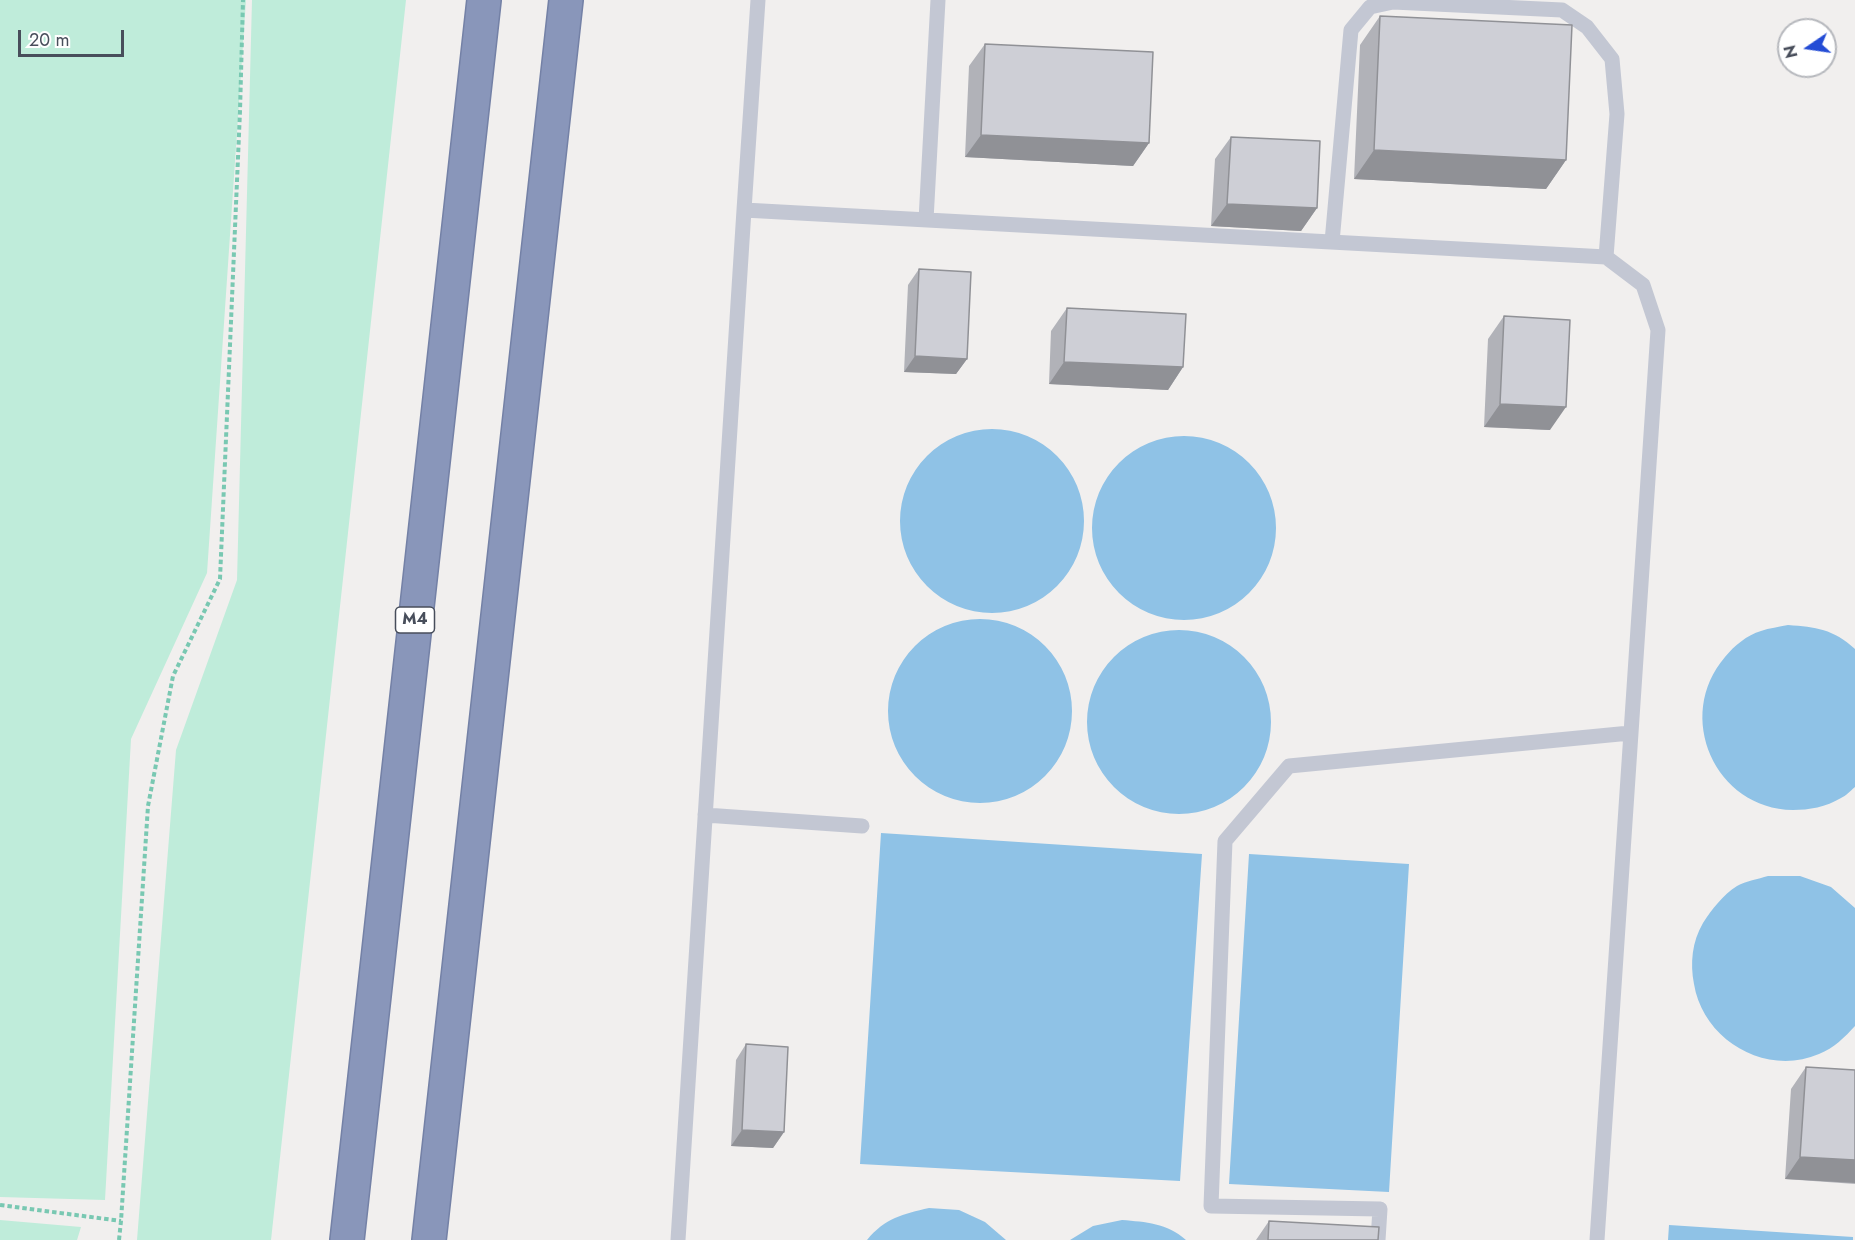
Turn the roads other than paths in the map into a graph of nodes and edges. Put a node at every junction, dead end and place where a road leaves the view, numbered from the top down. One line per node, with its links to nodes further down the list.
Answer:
1 (484, 0): 12 (highway, M4)
2 (566, 0): 13 (highway)
3 (758, 0): 5 (lane)
4 (938, 0): 6 (lane)
5 (744, 210): 6 (lane); 10 (lane)
6 (926, 220): 7 (lane)
7 (1332, 242): 8 (lane); 8 (lane)
8 (1606, 256): 9 (lane)
9 (1630, 733): 15 (lane); 16 (lane)
10 (705, 815): 11 (lane); 14 (lane)
11 (862, 826)
12 (347, 1240)
13 (429, 1240)
14 (678, 1240)
15 (1378, 1240)
16 (1597, 1240)

